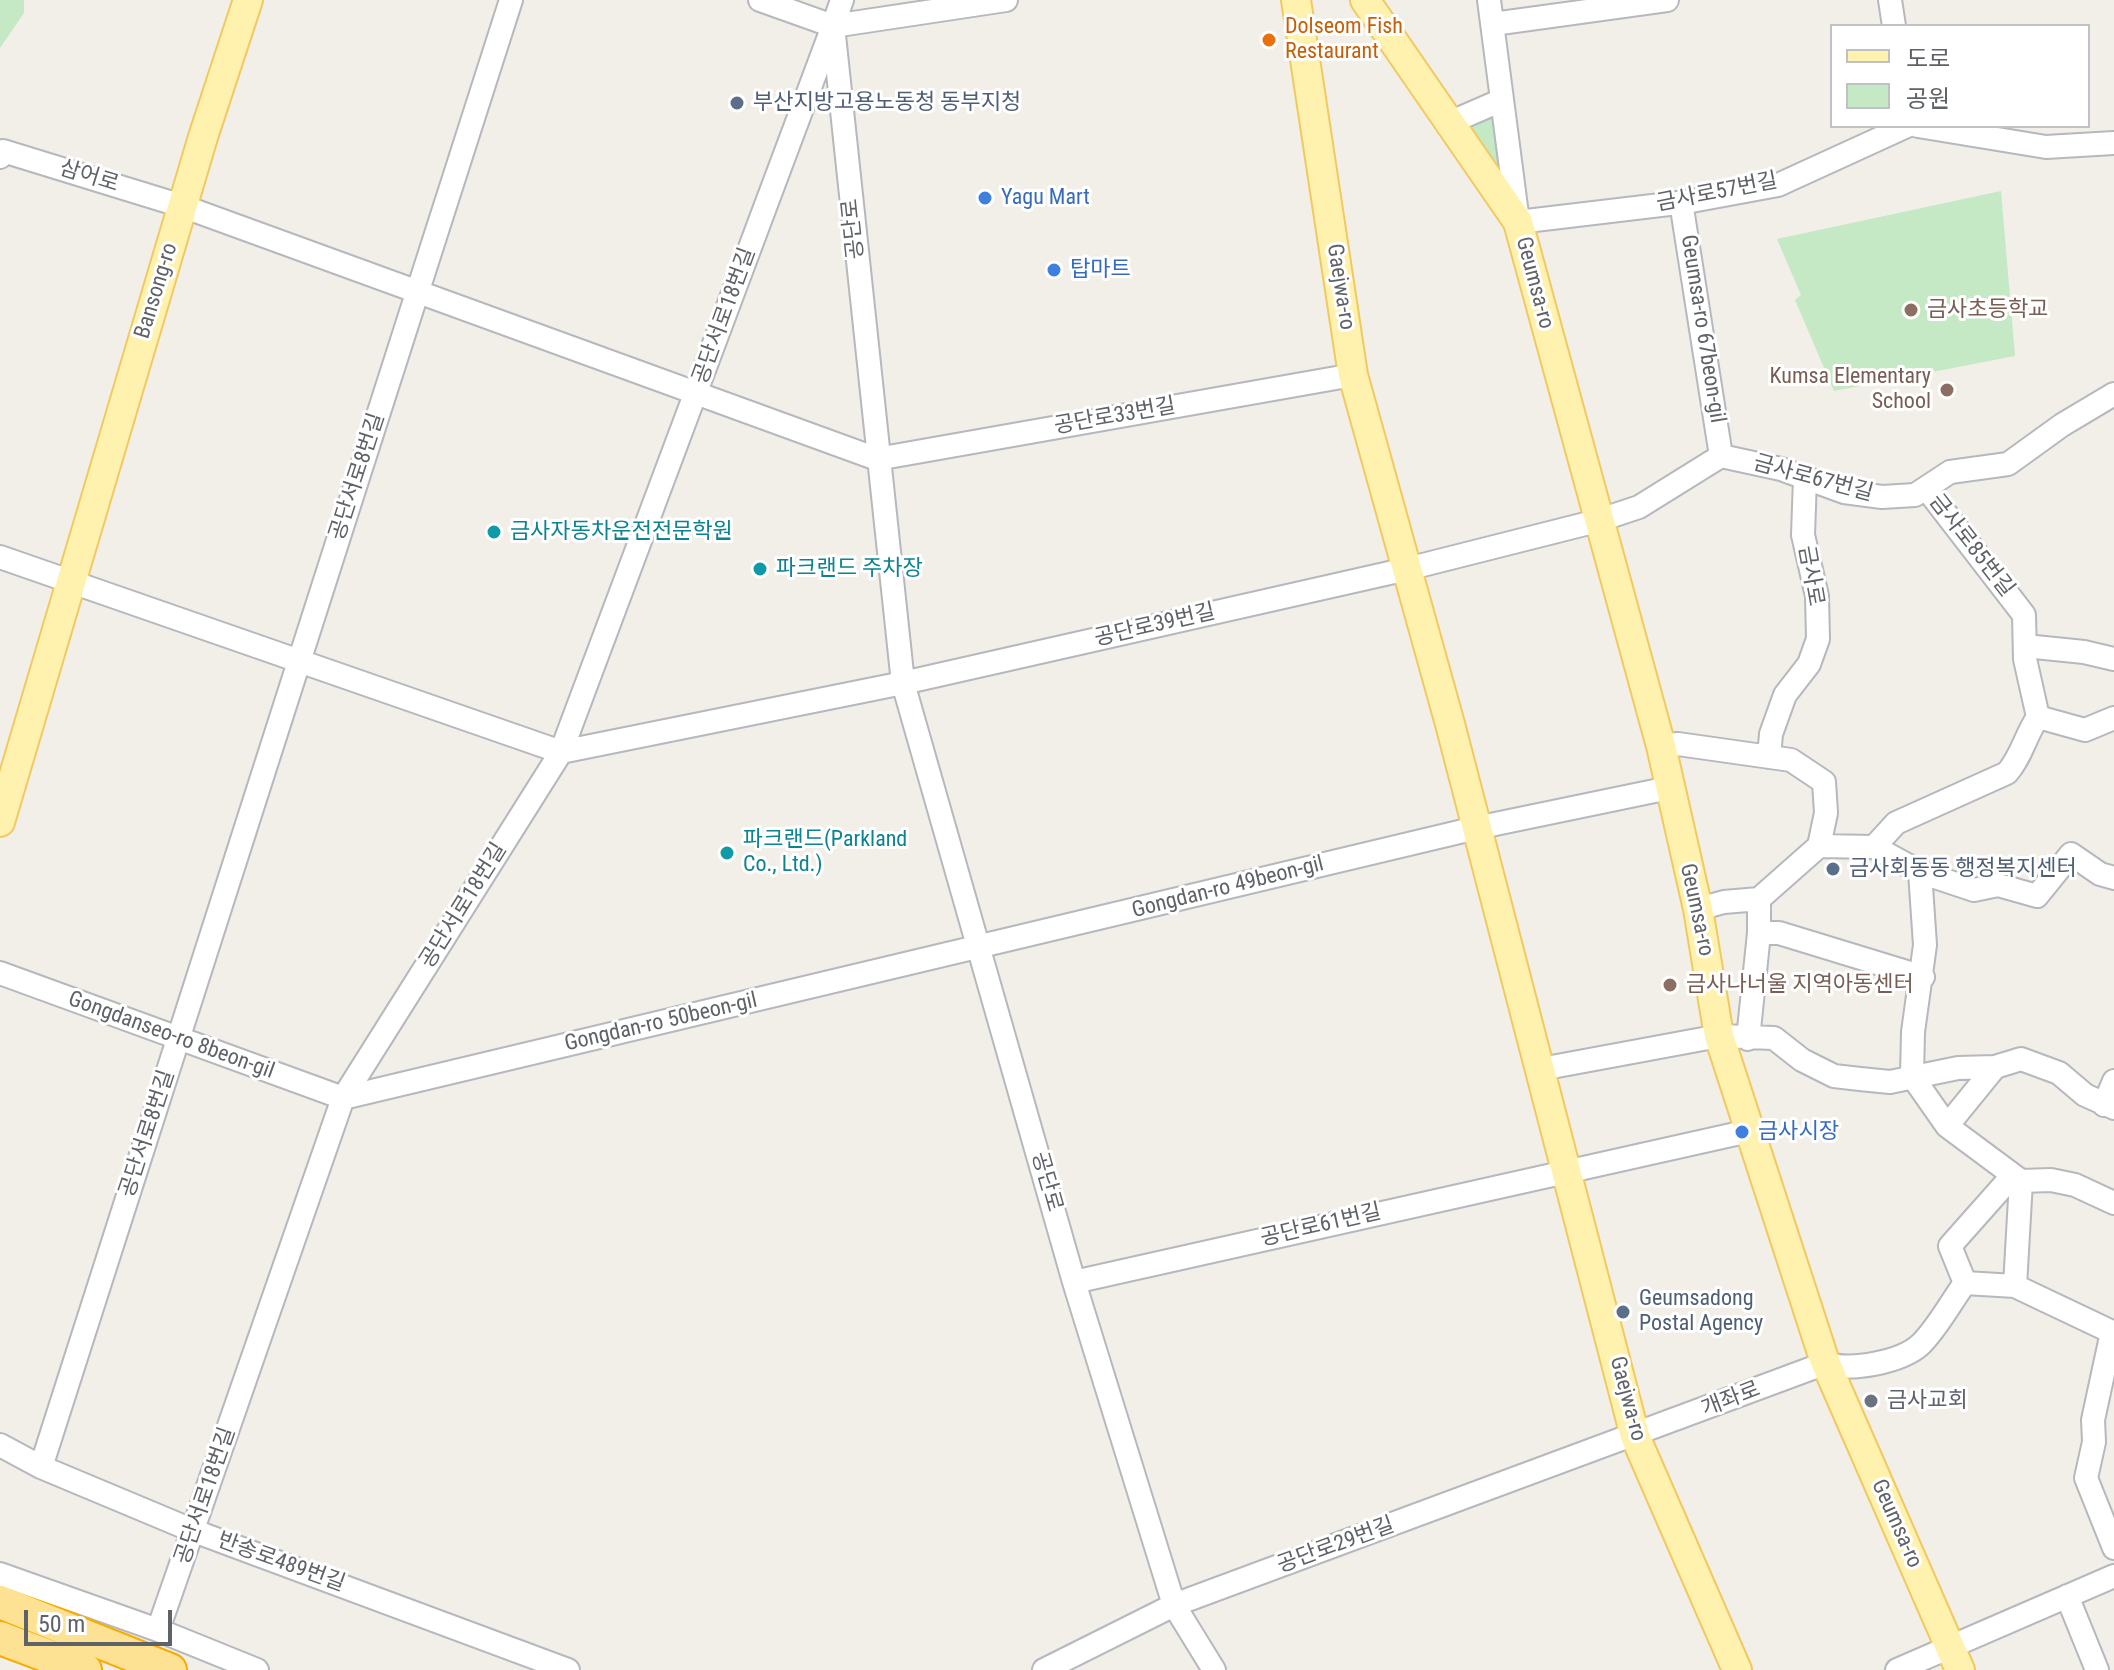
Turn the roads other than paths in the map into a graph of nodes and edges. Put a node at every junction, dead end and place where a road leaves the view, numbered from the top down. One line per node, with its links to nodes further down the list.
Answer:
1 (248, 0): 21 (main road, Bansong-ro)
2 (511, 0): 23 (street, 공단서로8번길)
3 (760, 0): 13 (street)
4 (842, 0): 13 (street, 공단로)
5 (1006, 0): 13 (street)
6 (1296, 0): 24 (main road, Gaejwa-ro)
7 (1365, 0): 15 (main road, Geumsa-ro)
8 (1489, 0): 11 (street, Geumsa-ro)
9 (1667, 0): 11 (street)
10 (1890, 0): 12 (street)
11 (1493, 24): 14 (street, Geumsa-ro)
12 (1894, 24)
13 (833, 26): 25 (street, 공단서로18번길); 28 (street, 공단로)
14 (1502, 100): 15 (street); 22 (street, Geumsa-ro)
15 (1449, 123): 22 (main road, Geumsa-ro)
16 (1903, 128): 20 (street, 금사로57번길)
17 (1930, 128): 18 (street)
18 (2114, 143)
19 (0, 157): 21 (street, 삼어로)
20 (1681, 202): 22 (street, 금사로57번길); 27 (street, Geumsa-ro 67beon-gil)
21 (182, 206): 23 (street); 34 (main road, Bansong-ro)
22 (1518, 222): 31 (main road, Geumsa-ro)
23 (417, 292): 25 (street); 37 (street, 공단서로8번길)
24 (1353, 375): 28 (street, 공단로33번길); 33 (main road, Gaejwa-ro)
25 (696, 394): 28 (street); 42 (street, 공단서로18번길)
26 (2114, 394): 30 (street, 금사로67번길)
27 (1721, 456): 29 (street, 금사로67번길); 31 (street)
28 (877, 459): 38 (street, 공단로)
29 (1805, 478): 30 (street, 금사로67번길); 43 (street, 금사로)
30 (1926, 488): 35 (street, 금사로85번길)
31 (1597, 521): 33 (street); 41 (main road, Geumsa-ro)
32 (0, 557): 34 (street)
33 (1407, 569): 38 (street, 공단로39번길); 46 (main road, Gaejwa-ro)
34 (69, 583): 37 (street); 45 (main road, Bansong-ro)
35 (2025, 646): 36 (street); 39 (street, 금사로85번길)
36 (2114, 659)
37 (299, 663): 42 (street); 58 (street, 공단서로8번길)
38 (903, 683): 42 (street); 54 (street, 공단로)
39 (2038, 717): 40 (street); 48 (street)
40 (2114, 718)
41 (1661, 746): 43 (street); 44 (main road, Geumsa-ro)
42 (561, 752): 64 (street, 공단서로18번길)
43 (1769, 757): 47 (street)
44 (1669, 788): 46 (street); 52 (main road, Geumsa-ro)
45 (0, 822)
46 (1476, 828): 54 (street, Gongdan-ro 49beon-gil); 61 (main road, Gaejwa-ro)
47 (1819, 846): 48 (street); 51 (street)
48 (1874, 847): 49 (street)
49 (1920, 872): 50 (street); 56 (street)
50 (2114, 878)
51 (1759, 899): 52 (street); 53 (street)
52 (1698, 909): 57 (main road, Geumsa-ro)
53 (1759, 933): 56 (street); 59 (street)
54 (979, 948): 64 (street, Gongdan-ro 50beon-gil); 71 (street, 공단로)
55 (0, 973): 58 (street, Gongdanseo-ro 8beon-gil)
56 (1923, 977): 62 (street)
57 (1719, 1036): 59 (street); 61 (street); 67 (main road, Geumsa-ro)
58 (179, 1038): 64 (street, Gongdanseo-ro 8beon-gil); 78 (street, 공단서로8번길)
59 (1748, 1039): 62 (street)
60 (1995, 1067): 62 (street); 65 (street); 66 (street)
61 (1541, 1069): 68 (main road, Gaejwa-ro)
62 (1912, 1076): 66 (street)
63 (2114, 1081): 65 (street)
64 (343, 1098): 79 (street, 공단서로18번길)
65 (2109, 1107)
66 (1947, 1126): 69 (street)
67 (1749, 1131): 68 (street); 75 (main road, Geumsa-ro)
68 (1569, 1169): 71 (street, 공단로61번길); 76 (main road, Gaejwa-ro)
69 (2017, 1178): 70 (street); 72 (street); 73 (street)
70 (2114, 1203)
71 (1074, 1282): 85 (street, 공단로)
72 (1965, 1283): 73 (street); 75 (street)
73 (2015, 1286): 74 (street)
74 (2113, 1332): 80 (street)
75 (1826, 1363): 76 (street, 개좌로); 88 (main road, Geumsa-ro)
76 (1635, 1436): 85 (street, 공단로29번길); 95 (main road, Gaejwa-ro)
77 (0, 1445): 78 (street, 반송로489번길)
78 (41, 1467): 79 (street, 반송로489번길)
79 (194, 1531): 86 (street, 공단서로18번길); 92 (street, 반송로489번길)
80 (2114, 1548)
81 (0, 1574): 86 (street)
82 (2114, 1576): 83 (street)
83 (2067, 1596): 88 (street); 97 (street)
84 (0, 1602): 90 (highway)
85 (1174, 1605): 93 (street, 공단로29번길); 94 (street, 공단로)
86 (158, 1630): 91 (street)
87 (0, 1638): 89 (highway)
88 (1955, 1659): 96 (street)
89 (85, 1670)
90 (170, 1670)
91 (257, 1670)
92 (568, 1670)
93 (1044, 1670)
94 (1214, 1670)
95 (1737, 1670)
96 (1897, 1670)
97 (2097, 1670)

